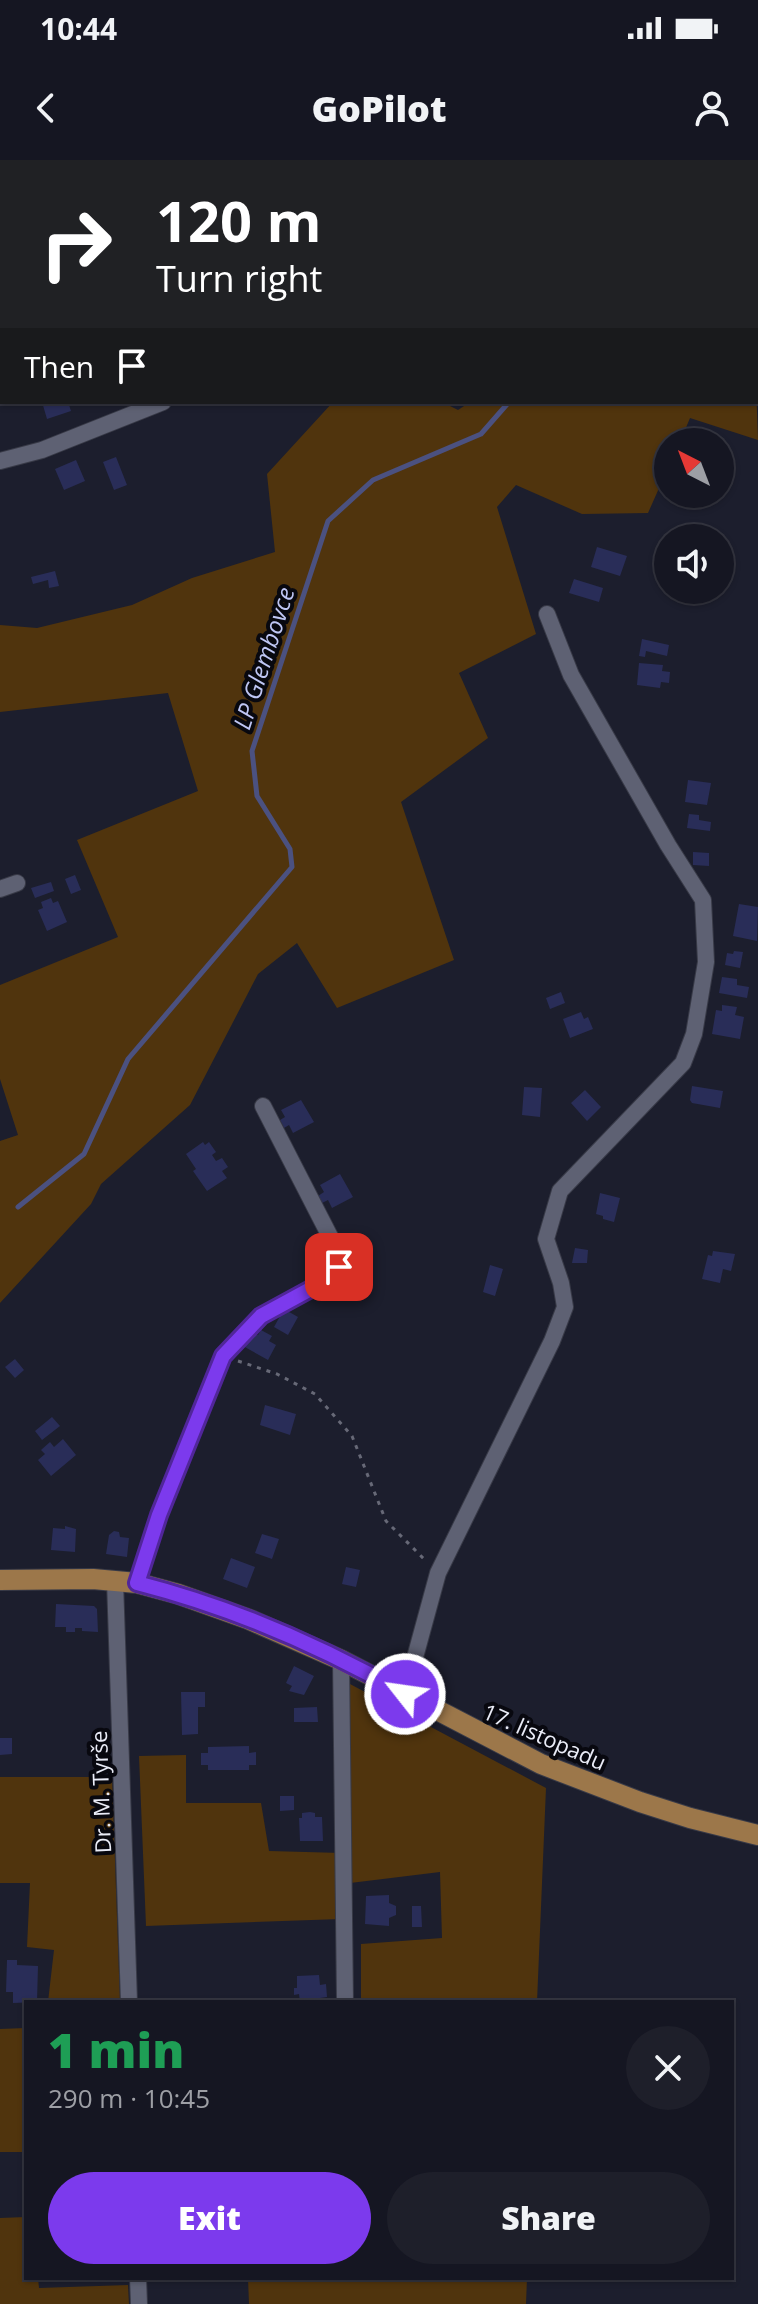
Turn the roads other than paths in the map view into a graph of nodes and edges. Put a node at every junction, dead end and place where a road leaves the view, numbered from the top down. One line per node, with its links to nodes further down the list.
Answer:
1 (158, 404): 2 (street)
2 (0, 461)
3 (547, 614): 11 (street)
4 (17, 883): 5 (street)
5 (0, 889)
6 (263, 1106): 9 (street)
7 (0, 1580): 8 (main road, 17. listopadu)
8 (115, 1581): 9 (main road, 17. listopadu); 13 (street, Dr. M. Tyrše)
9 (137, 1583): 10 (main road, 17. listopadu)
10 (341, 1660): 11 (main road, 17. listopadu); 14 (street)
11 (405, 1694): 12 (main road, 17. listopadu)
12 (758, 1835)
13 (129, 2000)
14 (345, 2000)
15 (138, 2280): 16 (street)
16 (139, 2304)

